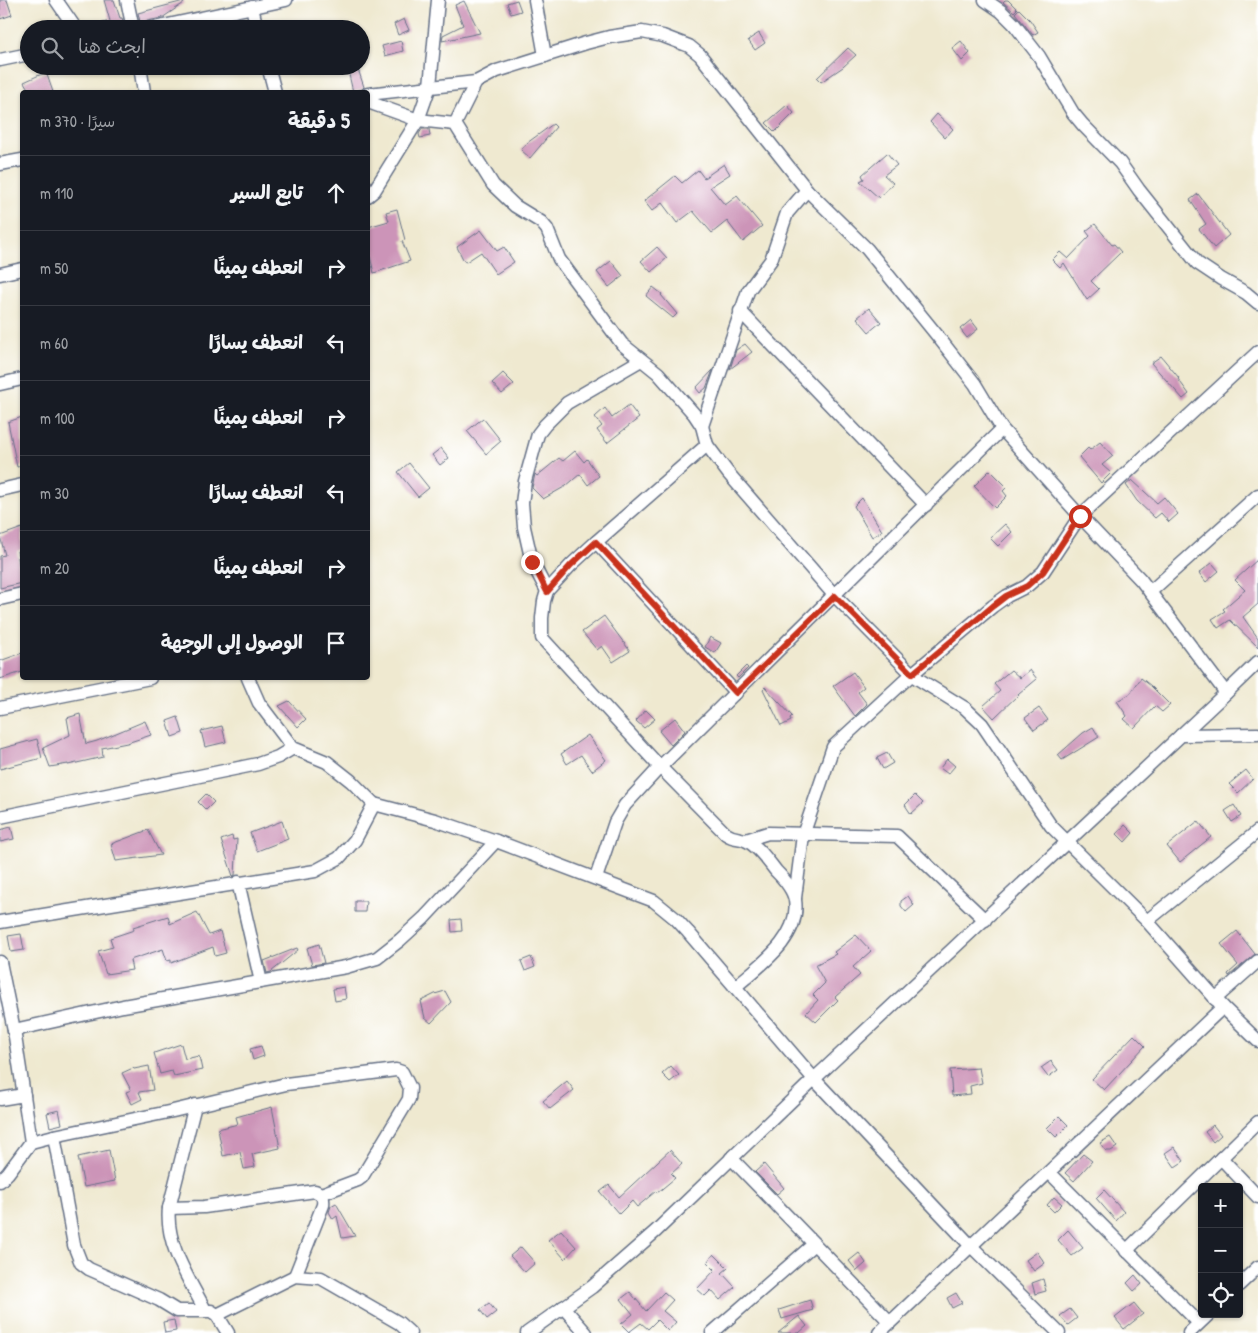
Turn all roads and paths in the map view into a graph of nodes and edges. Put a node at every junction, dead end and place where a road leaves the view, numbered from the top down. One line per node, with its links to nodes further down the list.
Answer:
1 (56, 0): 8 (street)
2 (127, 0): 9 (street)
3 (286, 0): 7 (street)
4 (438, 0): 18 (street)
5 (535, 0): 13 (street)
6 (985, 0): 31 (street)
7 (252, 7): 10 (street); 11 (street)
8 (70, 20)
9 (132, 20)
10 (191, 20)
11 (255, 20)
12 (20, 56): 14 (street)
13 (545, 56): 17 (street); 27 (street)
14 (0, 60)
15 (141, 75): 19 (street)
16 (270, 75): 20 (street)
17 (476, 82): 18 (street); 24 (street)
18 (430, 86): 21 (street); 23 (street)
19 (144, 90)
20 (274, 90)
21 (370, 94)
22 (370, 103): 23 (street)
23 (418, 120): 24 (street); 28 (street)
24 (456, 124): 34 (street)
25 (20, 160): 26 (street)
26 (0, 164)
27 (807, 190): 32 (street); 38 (street)
28 (370, 194)
29 (20, 269): 30 (street)
30 (0, 274)
31 (1258, 303)
32 (740, 311): 37 (street); 43 (street)
33 (1258, 352): 44 (street)
34 (641, 360): 37 (street); 46 (street)
35 (20, 379): 36 (street)
36 (0, 384)
37 (702, 426): 39 (street)
38 (1002, 429): 43 (street); 44 (street)
39 (707, 445): 45 (street); 49 (street)
40 (20, 485): 41 (street)
41 (0, 490)
42 (1258, 495): 47 (street)
43 (926, 505): 49 (street)
44 (1080, 516): 47 (street); 52 (street)
45 (596, 542): 46 (street); 55 (street)
46 (547, 592): 61 (street)
47 (1150, 592): 56 (street)
48 (20, 594): 50 (street)
49 (835, 596): 52 (street); 55 (street)
50 (0, 598)
51 (1258, 662): 56 (street)
52 (912, 674): 65 (street); 68 (street)
53 (140, 680): 57 (street)
54 (249, 680): 60 (street)
55 (736, 693): 61 (street)
56 (1226, 694): 59 (street)
57 (0, 708)
58 (1258, 734): 59 (street)
59 (1181, 735): 68 (street)
60 (293, 748): 62 (street); 63 (street)
61 (660, 767): 66 (street); 69 (street)
62 (374, 804): 67 (street); 70 (street)
63 (0, 817)
64 (1258, 830): 74 (street)
65 (803, 835): 66 (street); 71 (street); 72 (street)
66 (746, 840): 71 (street)
67 (496, 841): 69 (street); 77 (street)
68 (1068, 842): 72 (street); 74 (street)
69 (596, 878): 78 (street)
70 (238, 882): 73 (street); 77 (street)
71 (795, 898): 78 (street)
72 (985, 920): 82 (street)
73 (0, 922)
74 (1147, 922): 79 (street)
75 (1258, 961): 79 (street)
76 (0, 962): 80 (street)
77 (261, 982): 80 (street)
78 (735, 987): 82 (street)
79 (1219, 1003): 81 (street); 91 (street)
80 (14, 1030): 83 (street)
81 (1258, 1041)
82 (814, 1079): 89 (street); 97 (street)
83 (24, 1094): 84 (street); 88 (street)
84 (0, 1099)
85 (195, 1105): 87 (street); 93 (street); 95 (street)
86 (1258, 1122): 90 (street)
87 (54, 1136): 88 (street); 103 (street)
88 (31, 1142): 92 (street)
89 (731, 1158): 96 (street); 102 (street)
90 (1221, 1158): 94 (street); 98 (street)
91 (1049, 1172): 97 (street); 98 (street)
92 (0, 1181)
93 (321, 1194): 95 (street); 100 (street)
94 (1258, 1197)
95 (169, 1208): 103 (street)
96 (814, 1244): 105 (street); 112 (street)
97 (971, 1246): 105 (street); 107 (street)
98 (1126, 1251): 106 (street)
99 (1258, 1267): 101 (street)
100 (295, 1276): 103 (street); 109 (street)
101 (1243, 1281)
102 (563, 1307): 110 (street); 111 (street)
103 (211, 1313): 108 (street)
104 (1205, 1318): 106 (street)
105 (890, 1322): 113 (street)
106 (1199, 1324): 114 (street)
107 (1052, 1331)
108 (228, 1333)
109 (410, 1333)
110 (527, 1333)
111 (586, 1333)
112 (712, 1333)
113 (879, 1333)
114 (1189, 1333)

